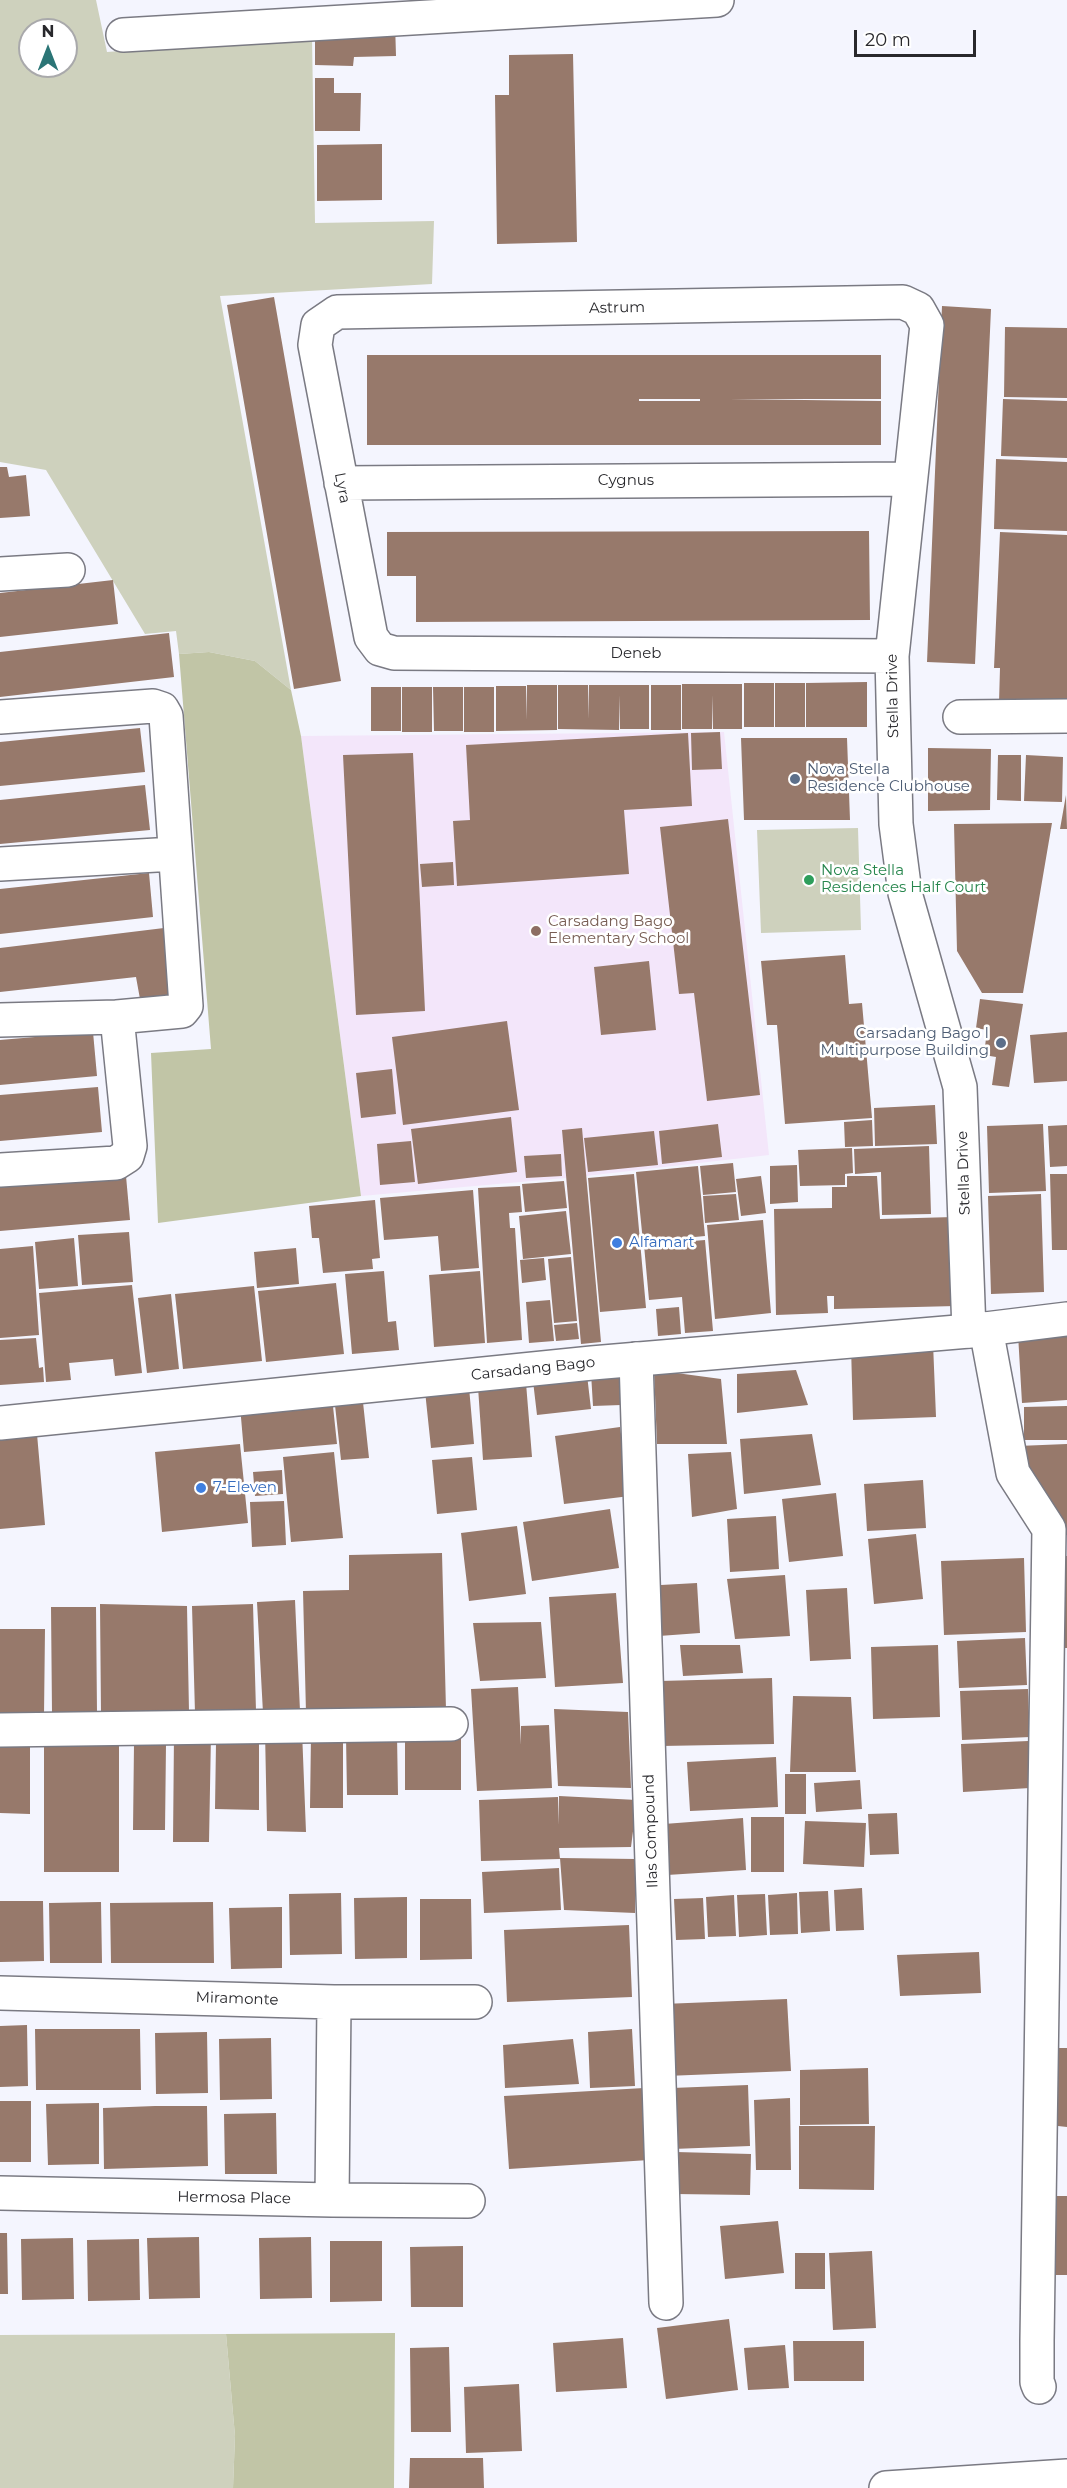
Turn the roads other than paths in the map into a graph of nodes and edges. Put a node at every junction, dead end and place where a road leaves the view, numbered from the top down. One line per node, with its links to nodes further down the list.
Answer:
1 (717, 0): 2 (street)
2 (123, 35)
3 (918, 309): 4 (street, Astrum); 5 (street, Stella Drive)
4 (318, 324): 6 (street, Lyra)
5 (910, 480): 6 (street, Cygnus); 10 (street, Stella Drive)
6 (341, 483): 9 (street, Lyra)
7 (68, 570): 8 (street)
8 (0, 574)
9 (380, 649): 10 (street, Deneb)
10 (892, 656): 20 (street, Stella Drive)
11 (0, 717): 14 (street)
12 (960, 717): 13 (street)
13 (1067, 717)
14 (174, 854): 15 (street); 16 (street)
15 (0, 864)
16 (117, 1017): 17 (street); 18 (street)
17 (0, 1020)
18 (0, 1170)
19 (1067, 1319): 20 (street, Carsadang Bago)
20 (978, 1330): 21 (street, Carsadang Bago); 32 (street, Stella Drive)
21 (636, 1359): 22 (street, Carsadang Bago); 31 (street, Ilas Compound)
22 (0, 1423)
23 (452, 1724): 24 (street)
24 (0, 1730)
25 (0, 1993): 26 (street, Miramonte)
26 (334, 2002): 27 (street, Miramonte); 29 (street)
27 (475, 2002)
28 (0, 2193): 29 (street, Hermosa Place)
29 (332, 2200): 30 (street, Hermosa Place)
30 (468, 2201)
31 (666, 2303)
32 (1039, 2387)
33 (1066, 2476): 34 (street)
34 (886, 2488)

